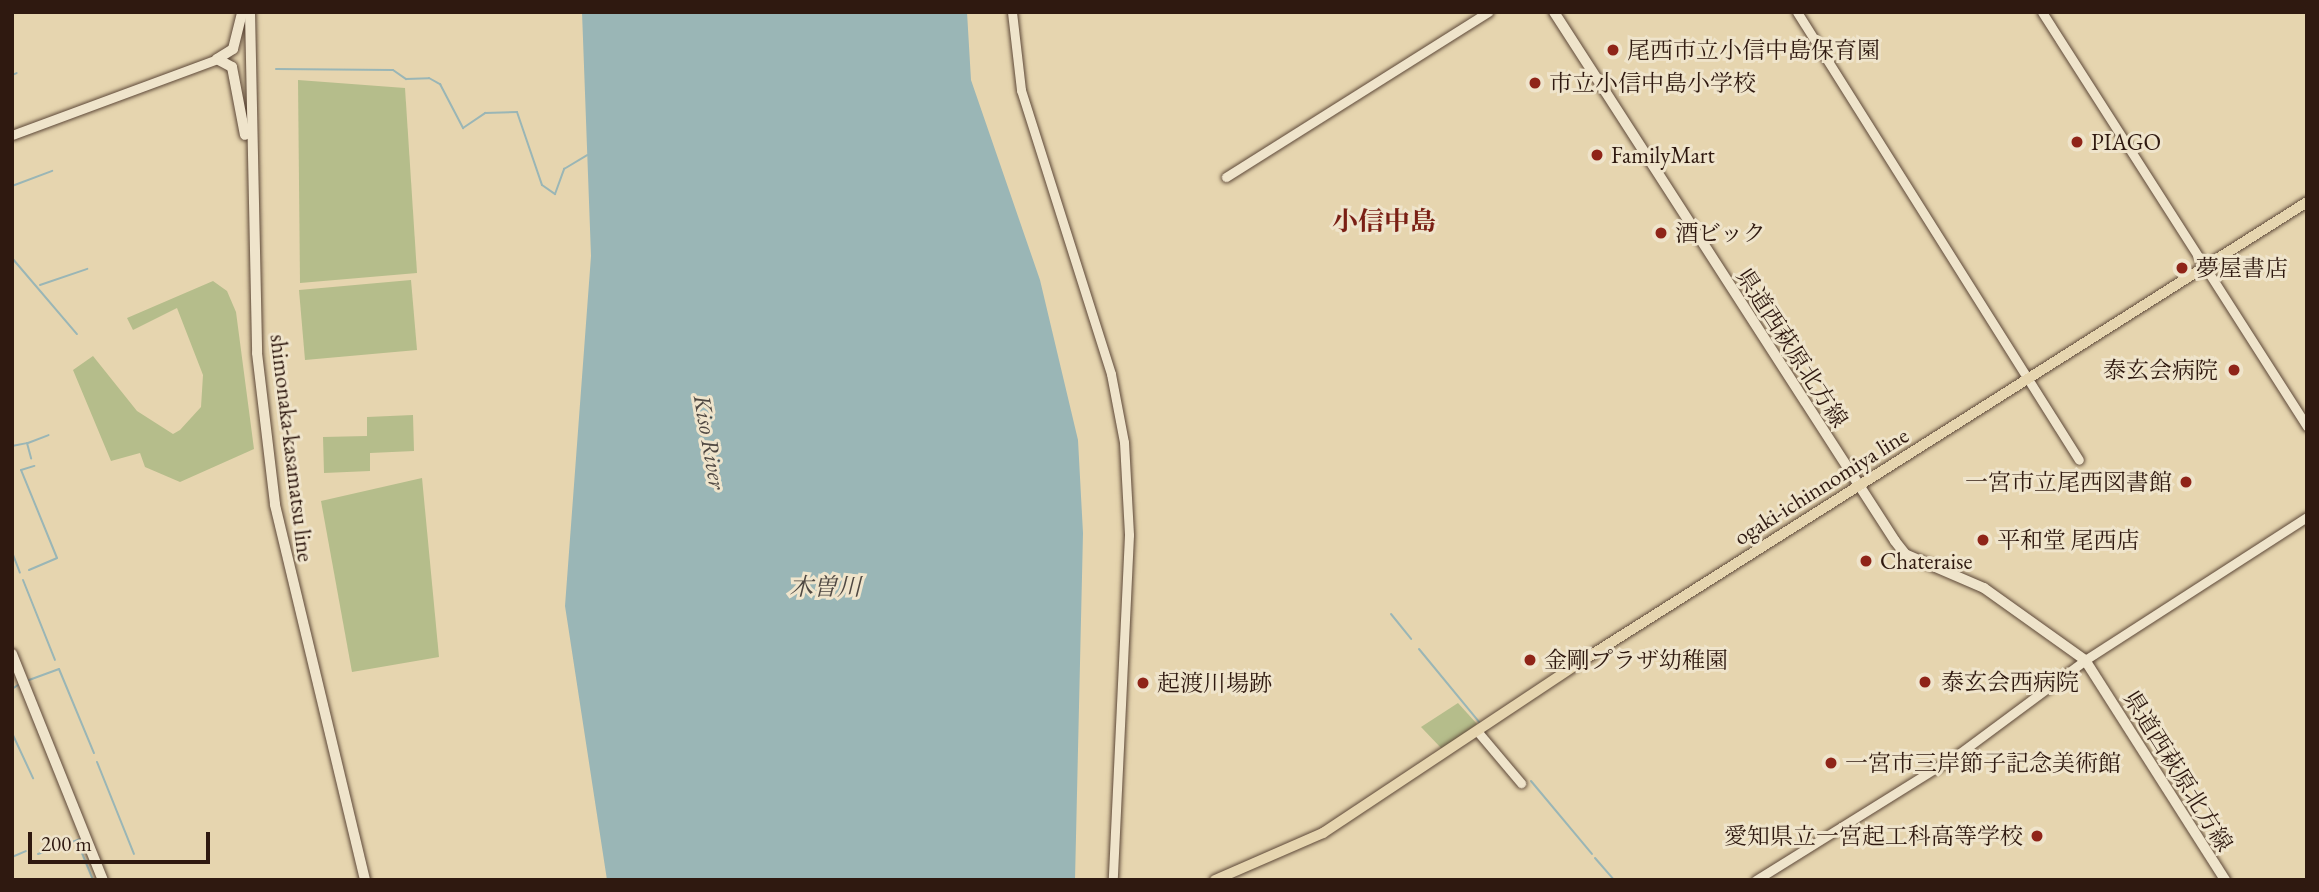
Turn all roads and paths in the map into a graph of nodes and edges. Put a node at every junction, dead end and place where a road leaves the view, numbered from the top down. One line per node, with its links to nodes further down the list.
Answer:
1 (242, 12): 8 (main road)
2 (250, 12): 10 (main road, shimonaka-kasamatsu line)
3 (1012, 12): 26 (street)
4 (1488, 12): 11 (street)
5 (1554, 12): 18 (main road, 県道西萩原北方線)
6 (1797, 12): 15 (street)
7 (2042, 12): 14 (street)
8 (217, 59): 9 (street); 10 (main road)
9 (12, 135)
10 (249, 147): 24 (main road, shimonaka-kasamatsu line)
11 (1226, 177)
12 (2307, 202): 14 (main road, ogaki-ichinnomiya line)
13 (2307, 209): 14 (main road, ogaki-ichinnomiya line)
14 (2208, 268): 15 (main road, ogaki-ichinnomiya line); 16 (street)
15 (2028, 382): 17 (street); 18 (main road, ogaki-ichinnomiya line)
16 (2307, 426)
17 (2079, 460)
18 (1861, 489): 21 (main road, 県道西萩原北方線); 22 (main road, ogaki-ichinnomiya line)
19 (2307, 517): 21 (street)
20 (12, 654): 25 (main road)
21 (2085, 660): 28 (street); 29 (main road, 県道西萩原北方線)
22 (1479, 734): 23 (street); 27 (main road, ogaki-ichinnomiya line)
23 (1521, 783)
24 (364, 877)
25 (103, 880)
26 (1113, 880)
27 (1215, 880)
28 (1756, 880)
29 (2224, 880)

